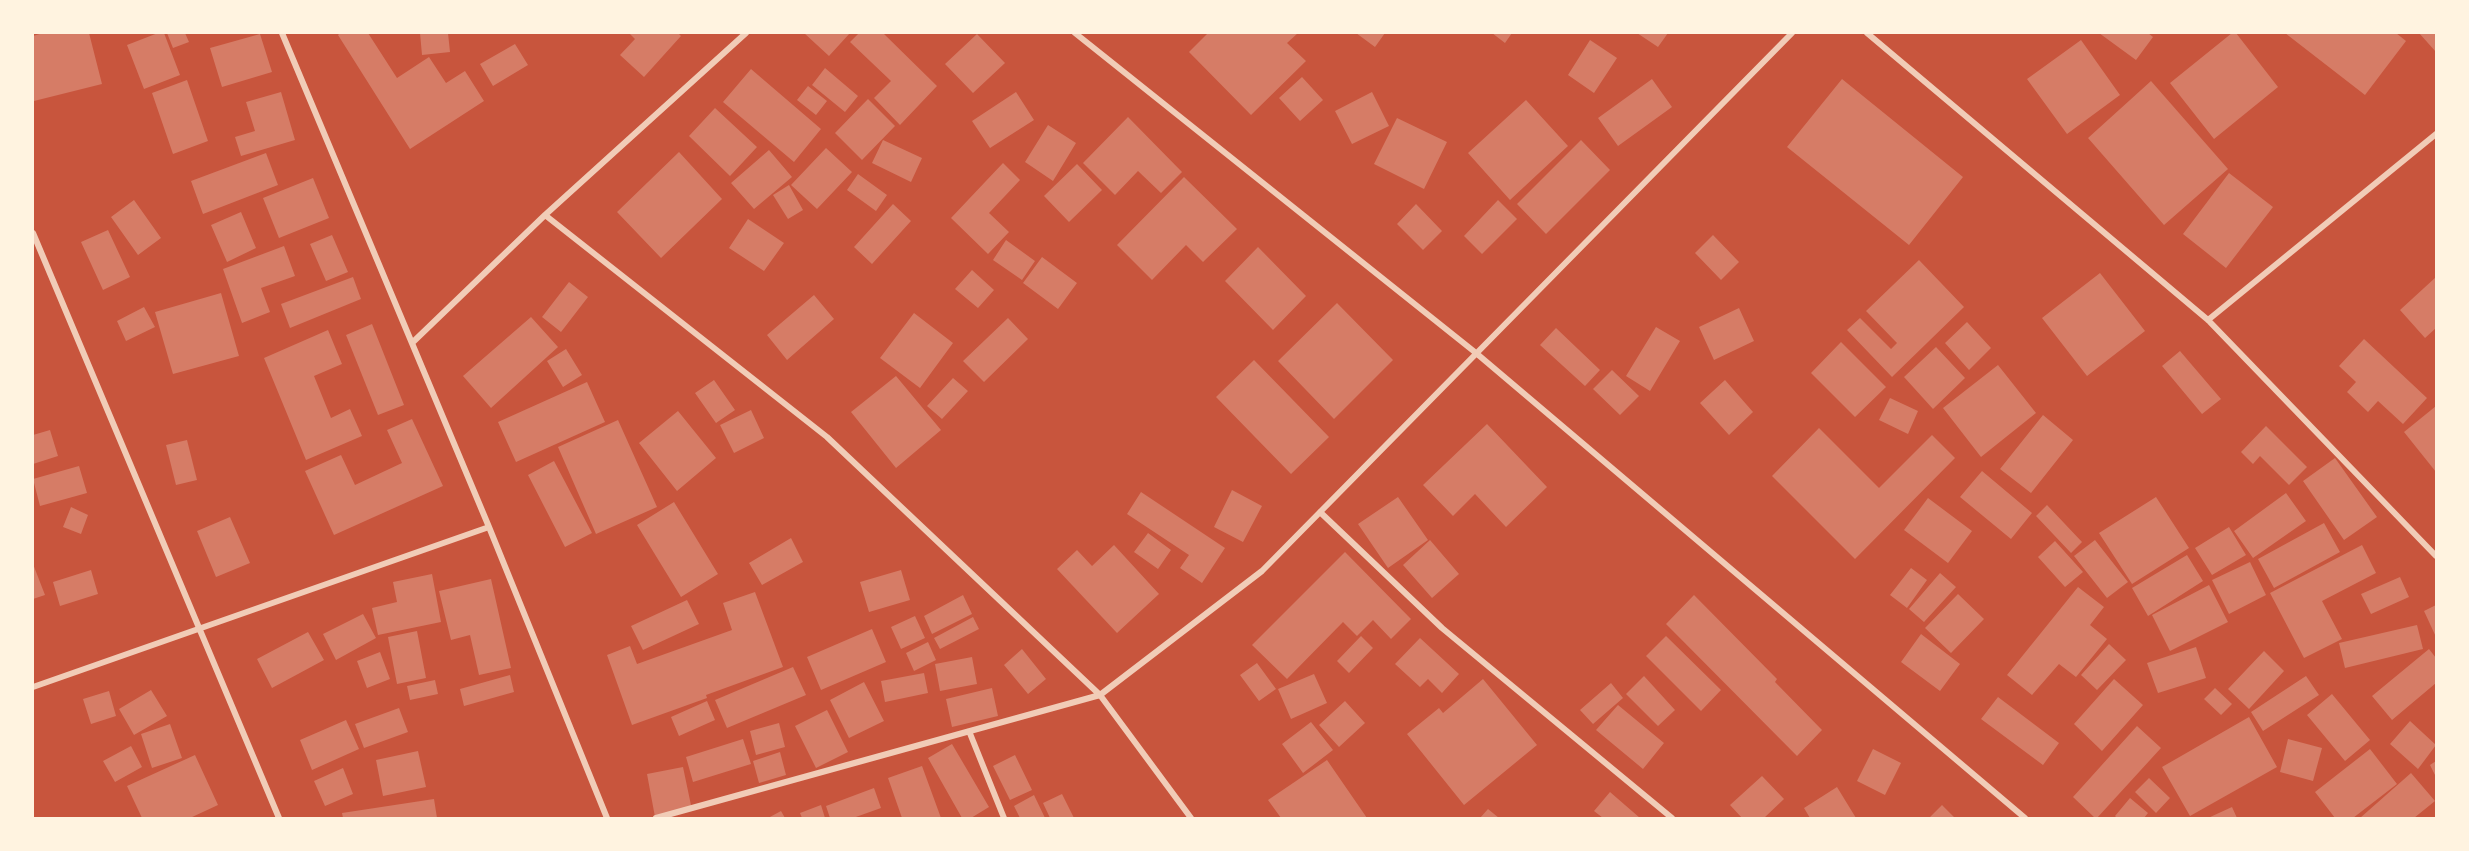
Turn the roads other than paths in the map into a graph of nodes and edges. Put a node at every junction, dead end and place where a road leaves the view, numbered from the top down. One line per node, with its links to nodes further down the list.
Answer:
1 (282, 33): 10 (street)
2 (746, 33): 7 (street)
3 (1075, 33): 11 (street)
4 (1792, 33): 11 (street)
5 (1867, 33): 9 (street)
6 (2436, 134): 9 (street)
7 (545, 215): 10 (street); 17 (street)
8 (33, 233): 15 (street)
9 (2208, 320): 14 (street)
10 (412, 343): 13 (street)
11 (1476, 353): 12 (street); 25 (street)
12 (1320, 512): 17 (street); 24 (street)
13 (489, 527): 15 (street); 20 (street)
14 (2436, 556)
15 (200, 629): 16 (street); 19 (street)
16 (33, 687)
17 (1100, 694): 18 (street); 23 (street)
18 (969, 731): 21 (street); 22 (street)
19 (279, 818)
20 (607, 818)
21 (656, 818)
22 (1004, 818)
23 (1191, 818)
24 (1672, 818)
25 (2025, 818)

